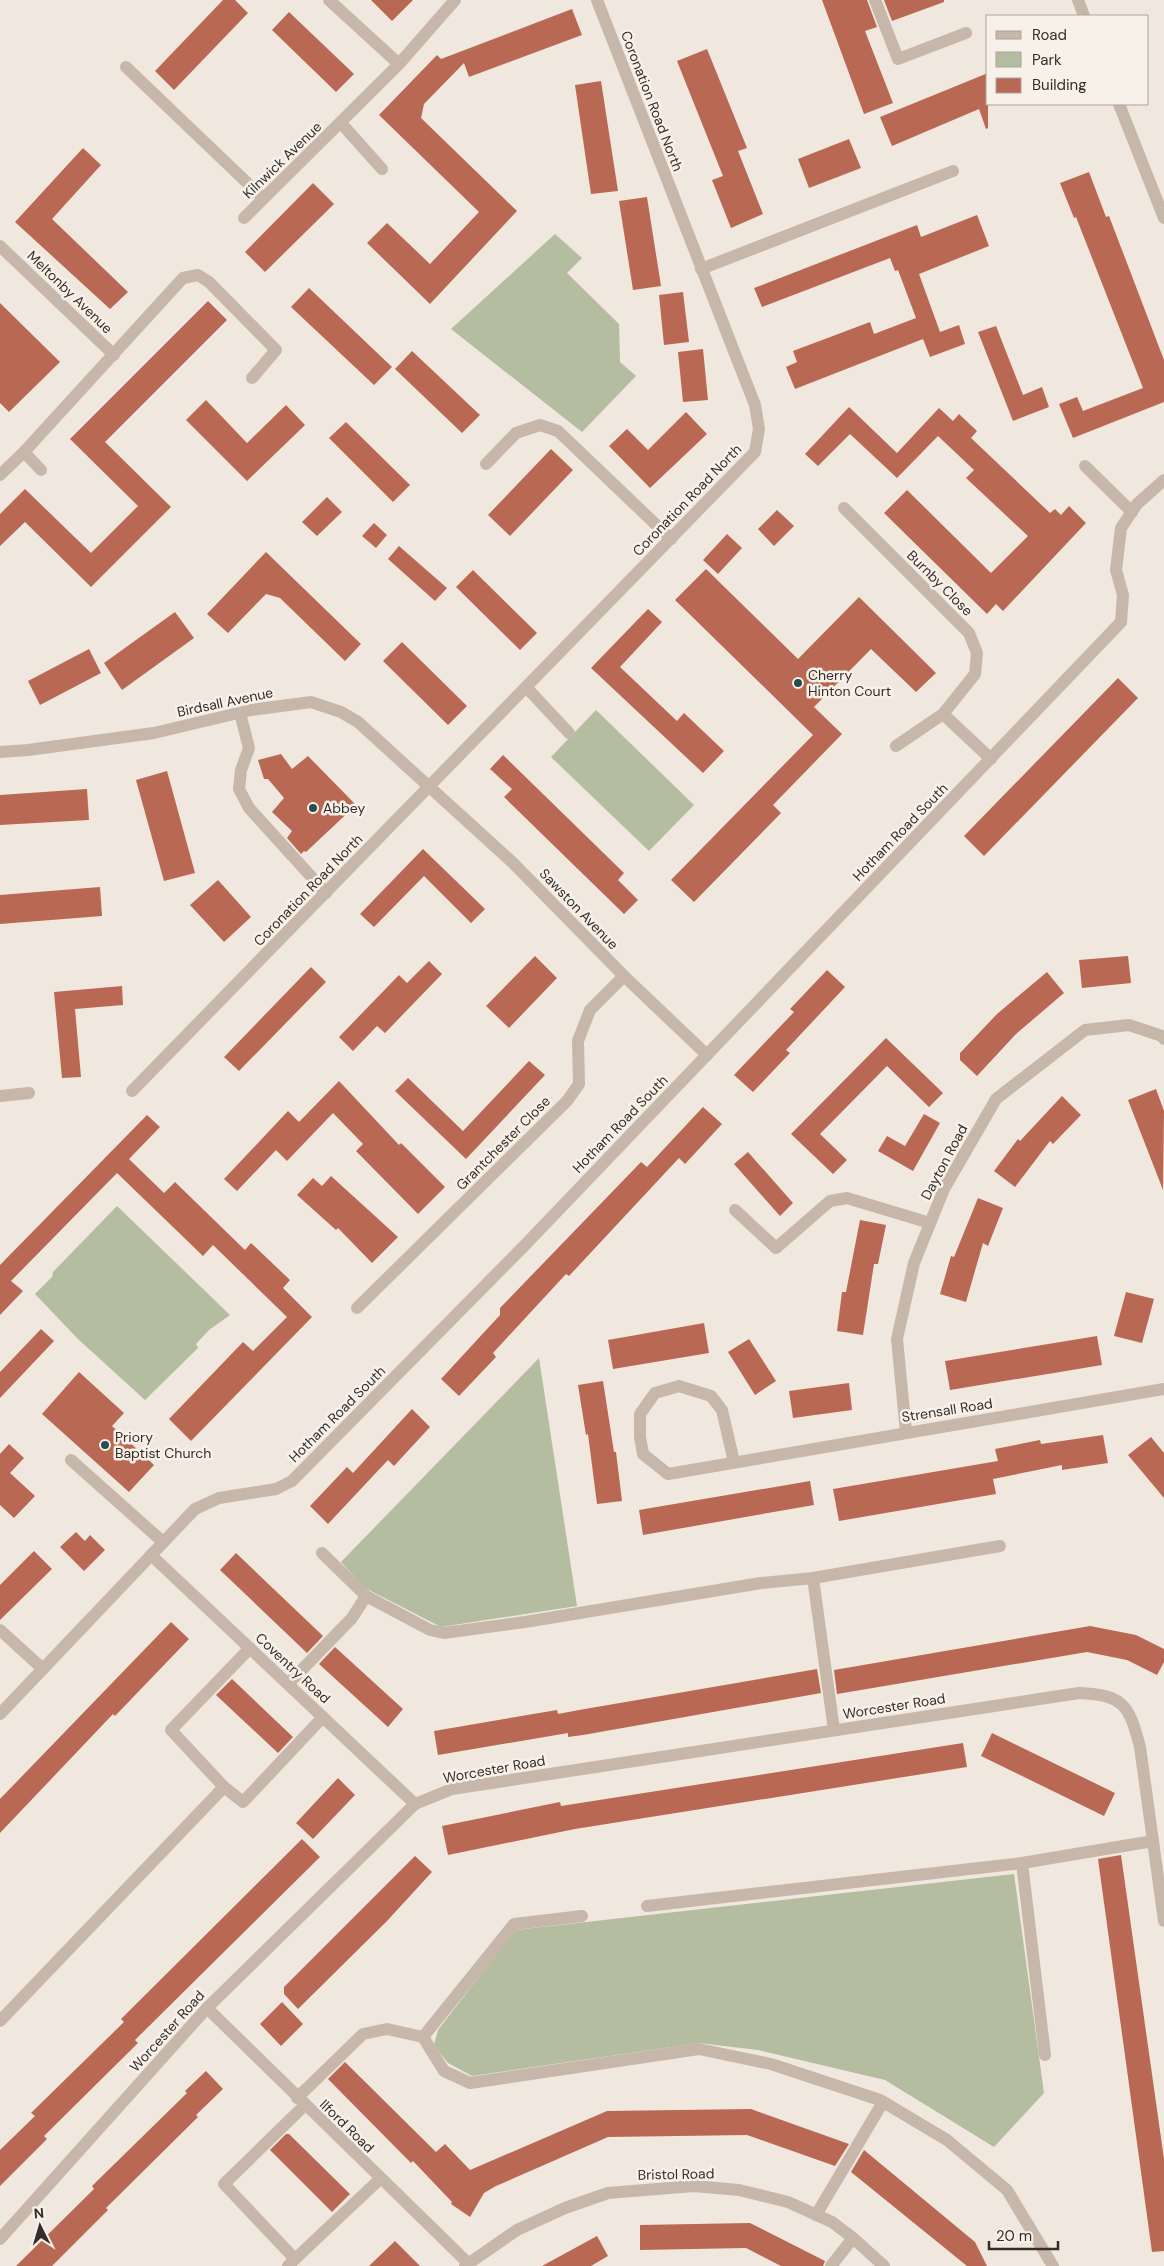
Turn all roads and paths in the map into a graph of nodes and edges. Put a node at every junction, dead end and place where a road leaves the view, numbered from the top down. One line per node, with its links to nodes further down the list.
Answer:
1 (329, 0): 8 (street)
2 (455, 0): 8 (street, Kilnwick Avenue)
3 (597, 0): 18 (street, Coronation Road North)
4 (875, 0): 7 (street)
5 (1078, 0): 6 (street)
6 (1084, 15)
7 (966, 33)
8 (398, 64): 11 (street, Kilnwick Avenue)
9 (126, 67): 14 (street)
10 (1119, 105): 16 (street)
11 (341, 123): 12 (street, Kilnwick Avenue); 14 (street, Kilnwick Avenue)
12 (382, 169)
13 (953, 171): 18 (street)
14 (263, 198): 15 (street, Kilnwick Avenue)
15 (244, 218)
16 (1164, 218)
17 (2, 251): 19 (street, Meltonby Avenue)
18 (701, 269): 29 (street, Coronation Road North)
19 (114, 356): 20 (street, Meltonby Avenue); 21 (street, Meltonby Avenue)
20 (252, 378)
21 (24, 452): 24 (street); 25 (street, Meltonby Avenue)
22 (486, 464): 29 (street)
23 (1086, 466): 28 (street)
24 (41, 470)
25 (0, 475)
26 (1164, 480): 28 (street, Hotham Road South)
27 (844, 508): 32 (street, Burnby Close)
28 (1132, 512): 36 (street, Hotham Road South)
29 (671, 538): 30 (street, Coronation Road North)
30 (527, 688): 33 (street); 37 (street, Coronation Road North)
31 (240, 713): 35 (street, Birdsall Avenue); 37 (street, Birdsall Avenue); 38 (street)
32 (943, 714): 34 (street, Burnby Close); 36 (street)
33 (569, 733)
34 (896, 746)
35 (0, 752)
36 (991, 759): 41 (street, Hotham Road South)
37 (429, 786): 38 (street, Coronation Road North); 39 (street, Sawston Avenue)
38 (326, 893): 42 (street, Coronation Road North)
39 (624, 976): 41 (street, Sawston Avenue); 47 (street, Grantchester Close)
40 (1164, 1039): 46 (street, Dayton Road)
41 (707, 1055): 52 (street, Hotham Road South)
42 (132, 1091)
43 (28, 1093): 44 (street)
44 (0, 1096)
45 (735, 1210): 46 (street)
46 (930, 1222): 49 (street, Dayton Road)
47 (357, 1308)
48 (1164, 1389): 49 (street, Strensall Road)
49 (906, 1432): 51 (street, Strensall Road)
50 (71, 1460): 52 (street)
51 (734, 1462): 51 (street, Strensall Road)
52 (163, 1542): 55 (street, Hotham Road South)
53 (1000, 1546): 56 (street)
54 (322, 1553): 57 (street)
55 (152, 1555): 59 (street, Coventry Road); 60 (street, Hotham Road South)
56 (812, 1578): 57 (street); 64 (street)
57 (366, 1596): 61 (street)
58 (0, 1630): 60 (street)
59 (250, 1648): 61 (street, Coventry Road); 65 (street)
60 (43, 1669): 62 (street, Hotham Road South)
61 (288, 1684): 63 (street, Coventry Road)
62 (0, 1714)
63 (323, 1717): 65 (street); 66 (street, Coventry Road)
64 (834, 1730): 66 (street, Worcester Road); 67 (street, Worcester Road)
65 (224, 1787): 73 (street)
66 (415, 1804): 72 (street, Worcester Road)
67 (1153, 1841): 68 (street); 71 (street)
68 (1022, 1863): 69 (street); 75 (street)
69 (647, 1906)
70 (582, 1916): 74 (street)
71 (1164, 1921)
72 (207, 2008): 76 (street, Ilford Road); 81 (street, Worcester Road)
73 (0, 2021)
74 (423, 2037): 76 (street); 77 (street)
75 (1045, 2055)
76 (301, 2101): 78 (street, Ilford Road); 82 (street)
77 (884, 2102): 79 (street); 86 (street)
78 (380, 2179): 82 (street); 83 (street, Ilford Road)
79 (816, 2215): 80 (street, Bristol Road); 83 (street, Bristol Road)
80 (854, 2238): 84 (street); 85 (street, Bristol Road)
81 (0, 2239)
82 (292, 2263)
83 (467, 2264)
84 (831, 2266)
85 (884, 2266)
86 (1053, 2266)

